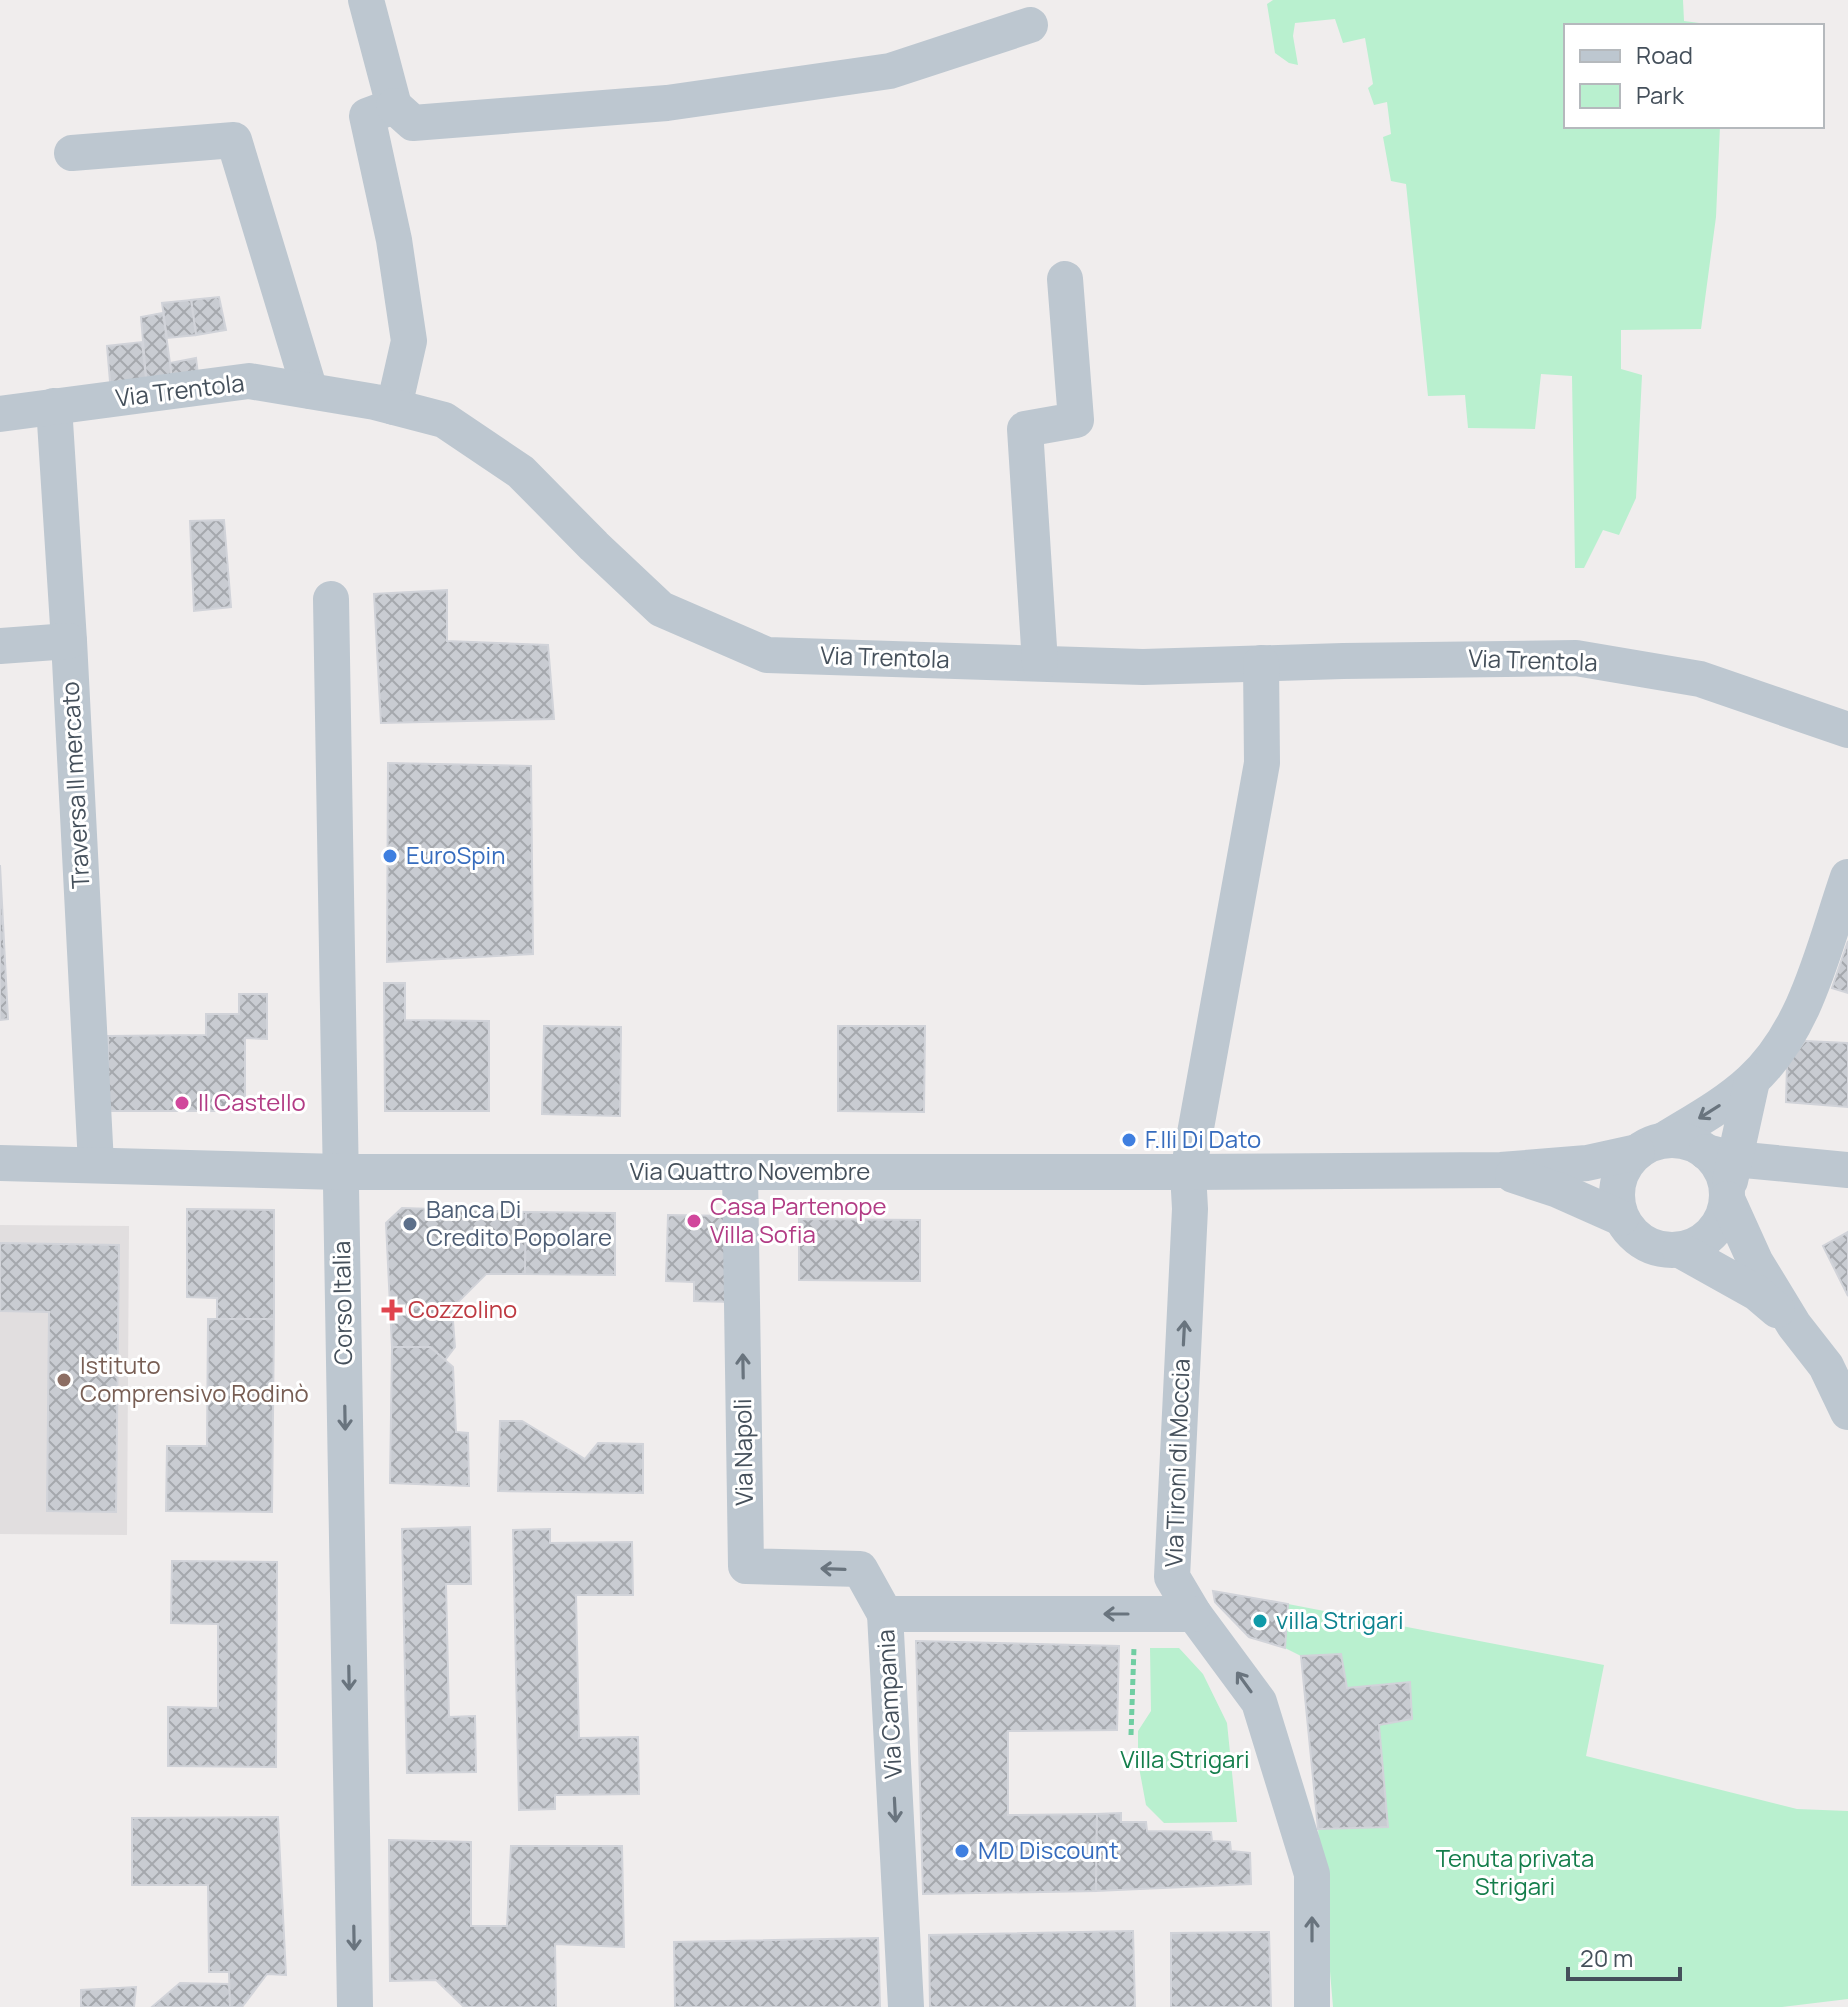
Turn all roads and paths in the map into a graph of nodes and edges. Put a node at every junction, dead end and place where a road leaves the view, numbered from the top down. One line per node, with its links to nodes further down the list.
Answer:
1 (366, 0): 3 (street)
2 (1030, 23): 3 (street)
3 (394, 106): 8 (street)
4 (72, 153): 6 (street)
5 (1065, 279): 13 (street)
6 (310, 391): 7 (street, Via Trentola); 8 (street, Via Trentola)
7 (54, 406): 9 (street, Via Trentola); 11 (street, Traversa II mercato)
8 (394, 407): 13 (street, Via Trentola)
9 (0, 414)
10 (331, 599): 25 (street, Corso Italia)
11 (69, 641): 12 (street); 21 (street, Traversa II mercato)
12 (0, 646)
13 (1040, 663): 14 (street, Via Trentola)
14 (1261, 663): 15 (street, Via Trentola); 27 (street, Via Tironi di Moccia)
15 (1848, 730)
16 (1848, 877): 17 (street, Via Quattro Novembre)
17 (1752, 1081): 18 (street, Via Quattro Novembre, one-way to 18); 19 (street, Via Quattro Novembre)
18 (1650, 1146): 19 (street); 23 (street, Via Quattro Novembre); 29 (street)
19 (1720, 1155): 22 (street); 28 (street)
20 (0, 1163): 21 (street, Via Quattro Novembre)
21 (96, 1164): 25 (street, Via Quattro Novembre)
22 (1806, 1167): 24 (street); 28 (street)
23 (1501, 1170): 27 (street, Via Quattro Novembre); 29 (street, Via Quattro Novembre)
24 (1848, 1170)
25 (340, 1172): 26 (street, Via Quattro Novembre); 37 (street, Corso Italia, one-way to 37)
26 (740, 1172): 27 (street, Via Quattro Novembre); 33 (street, Via Napoli, one-way to 26)
27 (1188, 1172): 35 (street, Via Tironi di Moccia, one-way to 27)
28 (1727, 1199): 30 (street); 31 (street)
29 (1621, 1218): 30 (street)
30 (1680, 1250): 31 (street)
31 (1794, 1325): 32 (street)
32 (1848, 1412)
33 (885, 1614): 34 (street, Via Campania, one-way to 33); 38 (street, Via Campania, one-way to 38)
34 (1135, 1614): 35 (street, Via Campania); 36 (path)
35 (1194, 1614): 39 (street, Via Tironi di Moccia, one-way to 35)
36 (1131, 1735)
37 (355, 2007)
38 (906, 2007)
39 (1312, 2007)

